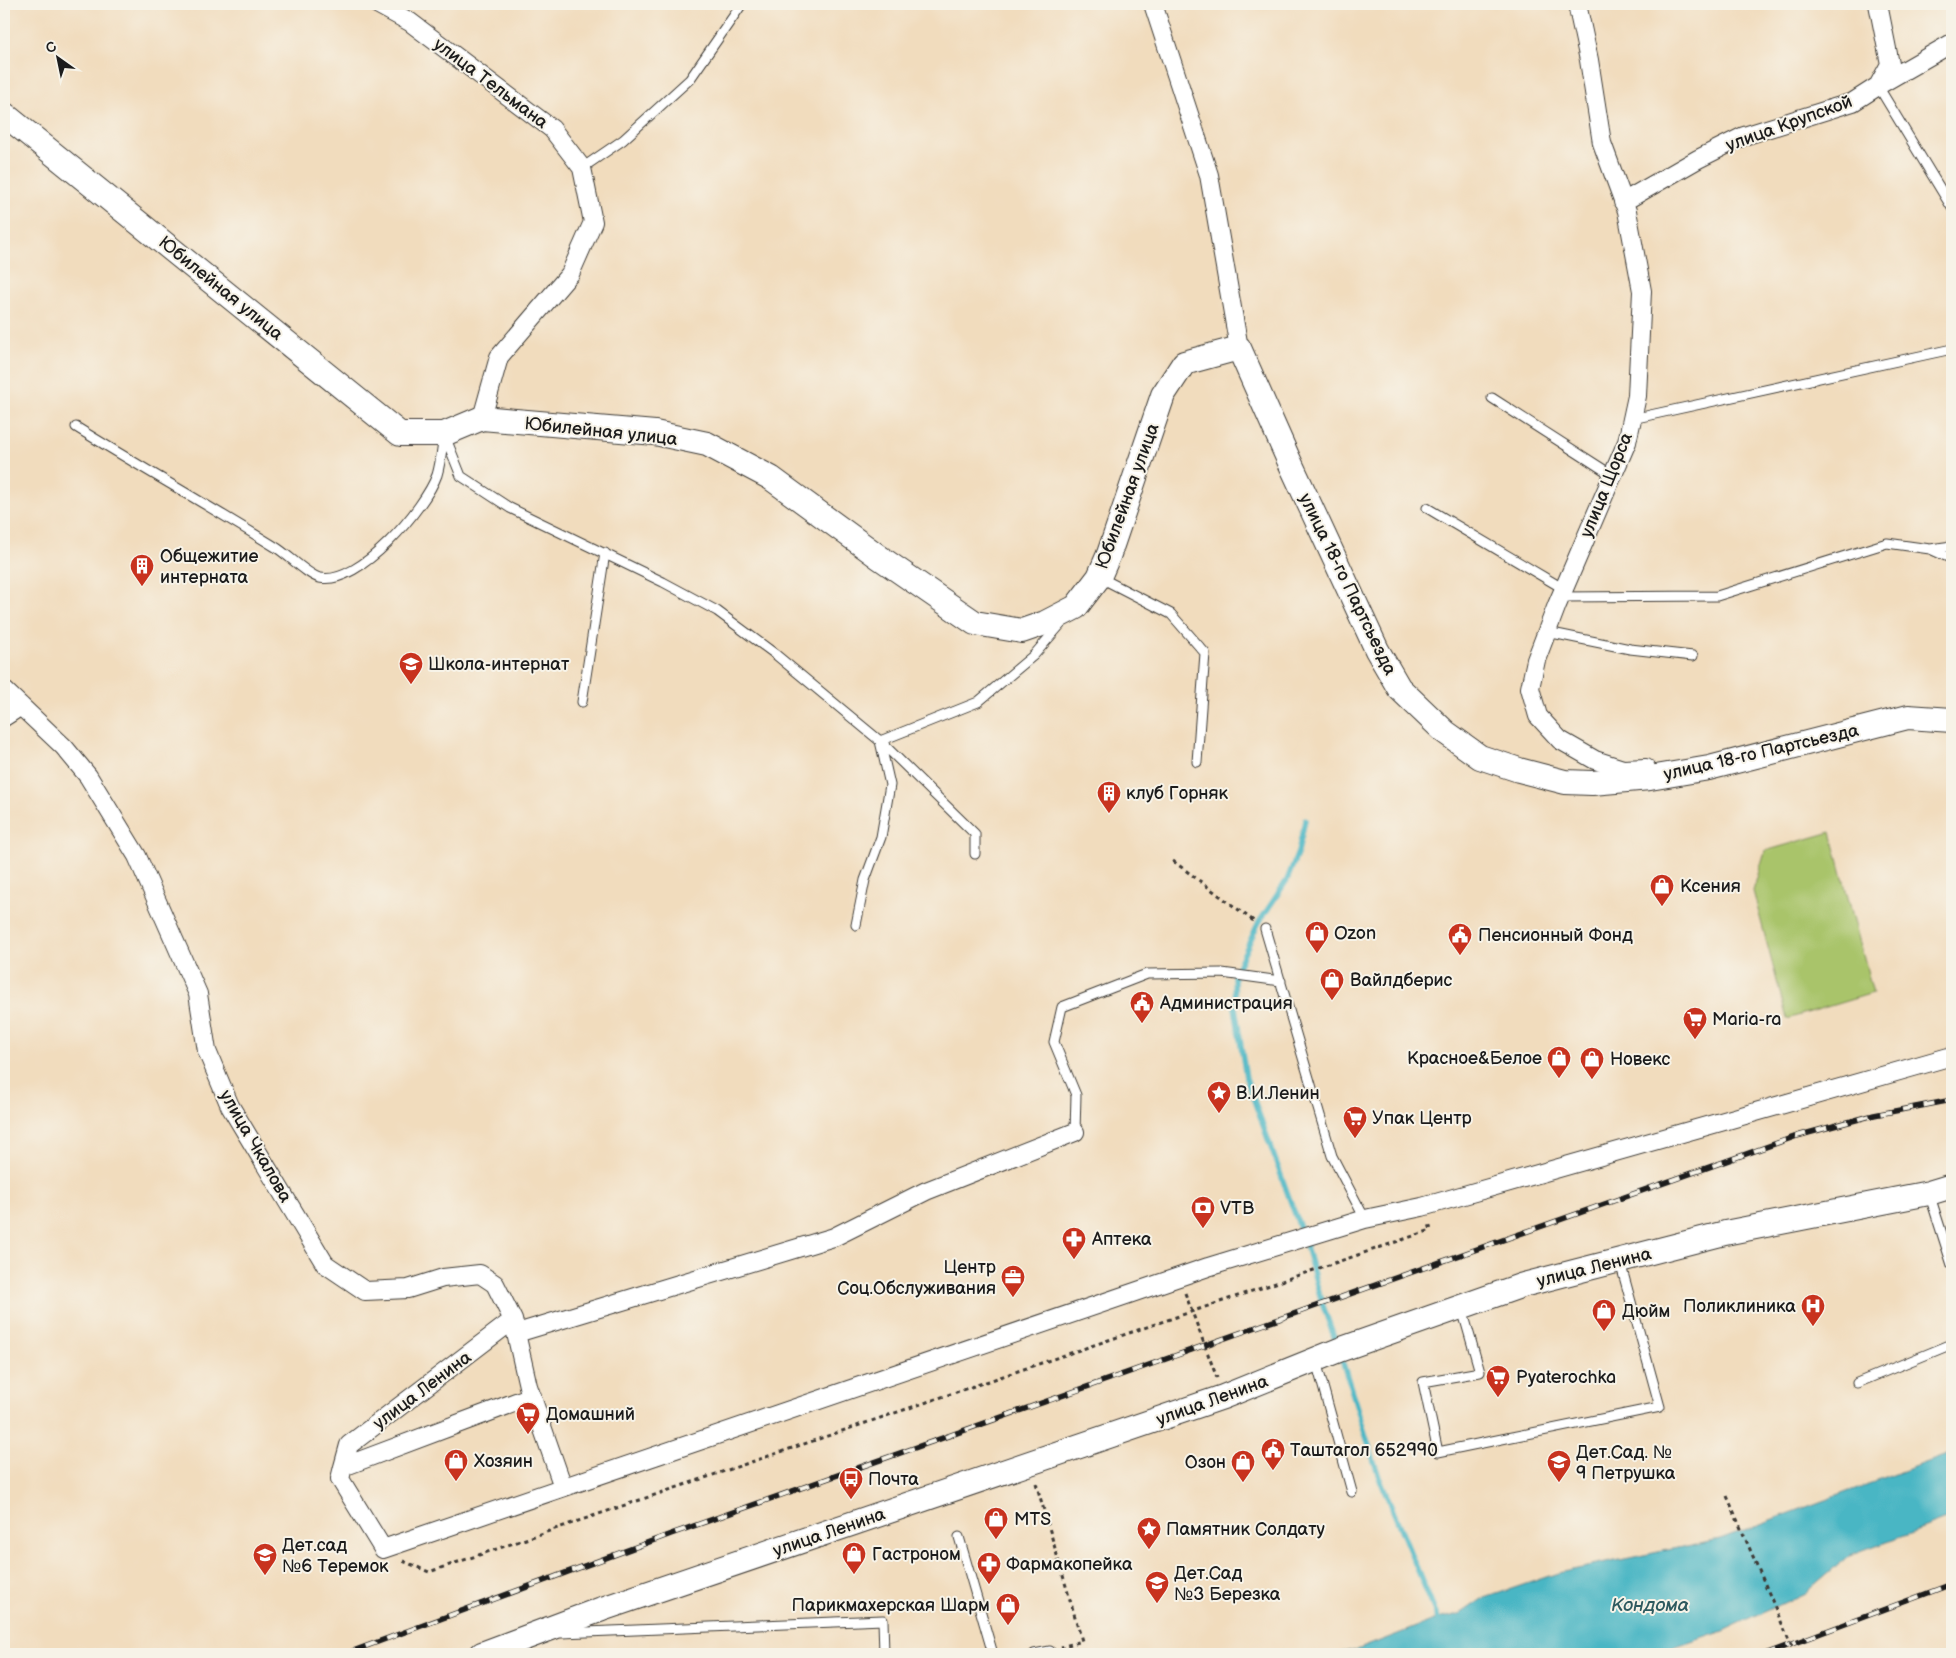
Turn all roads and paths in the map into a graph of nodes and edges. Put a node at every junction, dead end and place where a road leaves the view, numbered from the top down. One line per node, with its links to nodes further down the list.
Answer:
1 (377, 4): 9 (street, улица Тельмана)
2 (742, 4): 9 (lane)
3 (1153, 4): 12 (street, улица 18-го Партсьезда)
4 (1576, 4): 10 (street, улица Щорса)
5 (1878, 4): 7 (street, улица Крупской)
6 (1952, 43): 7 (street)
7 (1878, 86): 10 (street, улица Крупской); 11 (lane)
8 (4, 114): 18 (street, Юбилейная улица)
9 (582, 168): 15 (street, улица Тельмана)
10 (1623, 202): 16 (street, улица Щорса)
11 (1952, 208)
12 (1240, 348): 25 (street, Юбилейная улица); 37 (street, улица 18-го Партсьезда)
13 (1952, 349): 16 (lane)
14 (1492, 398): 19 (lane)
15 (482, 418): 18 (street, Юбилейная улица); 27 (street, Юбилейная улица)
16 (1632, 419): 19 (street, улица Щорса)
17 (76, 426): 18 (lane)
18 (444, 434): 23 (lane)
19 (1612, 475): 26 (street, улица Щорса)
20 (1427, 508): 26 (lane)
21 (1952, 546): 22 (lane)
22 (1930, 549): 24 (lane); 26 (lane)
23 (604, 553): 31 (lane); 35 (lane)
24 (1952, 559)
25 (1099, 577): 27 (street, Юбилейная улица); 36 (lane)
26 (1562, 593): 28 (street, улица Щорса)
27 (1076, 606): 35 (lane)
28 (1547, 632): 29 (lane); 37 (street, улица Щорса)
29 (1693, 656)
30 (4, 690): 32 (street, улица Чкалова)
31 (582, 702)
32 (21, 706): 33 (street); 54 (street, улица Чкалова)
33 (4, 717)
34 (1952, 720): 37 (street, улица 18-го Партсьезда)
35 (880, 740): 38 (lane); 40 (lane)
36 (1197, 762)
37 (1709, 768)
38 (975, 854)
39 (1173, 861): 41 (path)
40 (856, 925)
41 (1265, 929): 42 (lane)
42 (1281, 981): 44 (lane); 48 (lane)
43 (1952, 1056): 47 (street)
44 (1075, 1132): 54 (street, улица Ленина)
45 (1952, 1186): 46 (street, улица Ленина)
46 (1929, 1193): 49 (street, улица Ленина); 50 (lane)
47 (1422, 1207): 48 (street); 53 (path)
48 (1365, 1219): 51 (street)
49 (1620, 1261): 52 (street, улица Ленина); 52 (lane)
50 (1952, 1265)
51 (1179, 1277): 53 (path); 62 (street)
52 (1461, 1306): 56 (street, улица Ленина)
53 (1192, 1311): 59 (path); 66 (path)
54 (515, 1327): 58 (street); 60 (street, улица Ленина)
55 (1952, 1344): 57 (lane)
56 (1316, 1361): 59 (street, улица Ленина); 63 (lane)
57 (1857, 1383)
58 (532, 1396): 60 (street); 62 (street)
59 (1223, 1397): 67 (street, улица Ленина)
60 (341, 1473): 66 (street)
61 (1036, 1483): 68 (path)
62 (563, 1486): 66 (street)
63 (1352, 1492)
64 (1727, 1496): 73 (path, bridge)
65 (959, 1537): 71 (lane)
66 (383, 1549)
67 (533, 1634): 69 (street, улица Ленина); 70 (lane)
68 (1050, 1651): 72 (lane)
69 (482, 1654)
70 (884, 1654)
71 (993, 1654)
72 (1034, 1654)
73 (1795, 1654)

